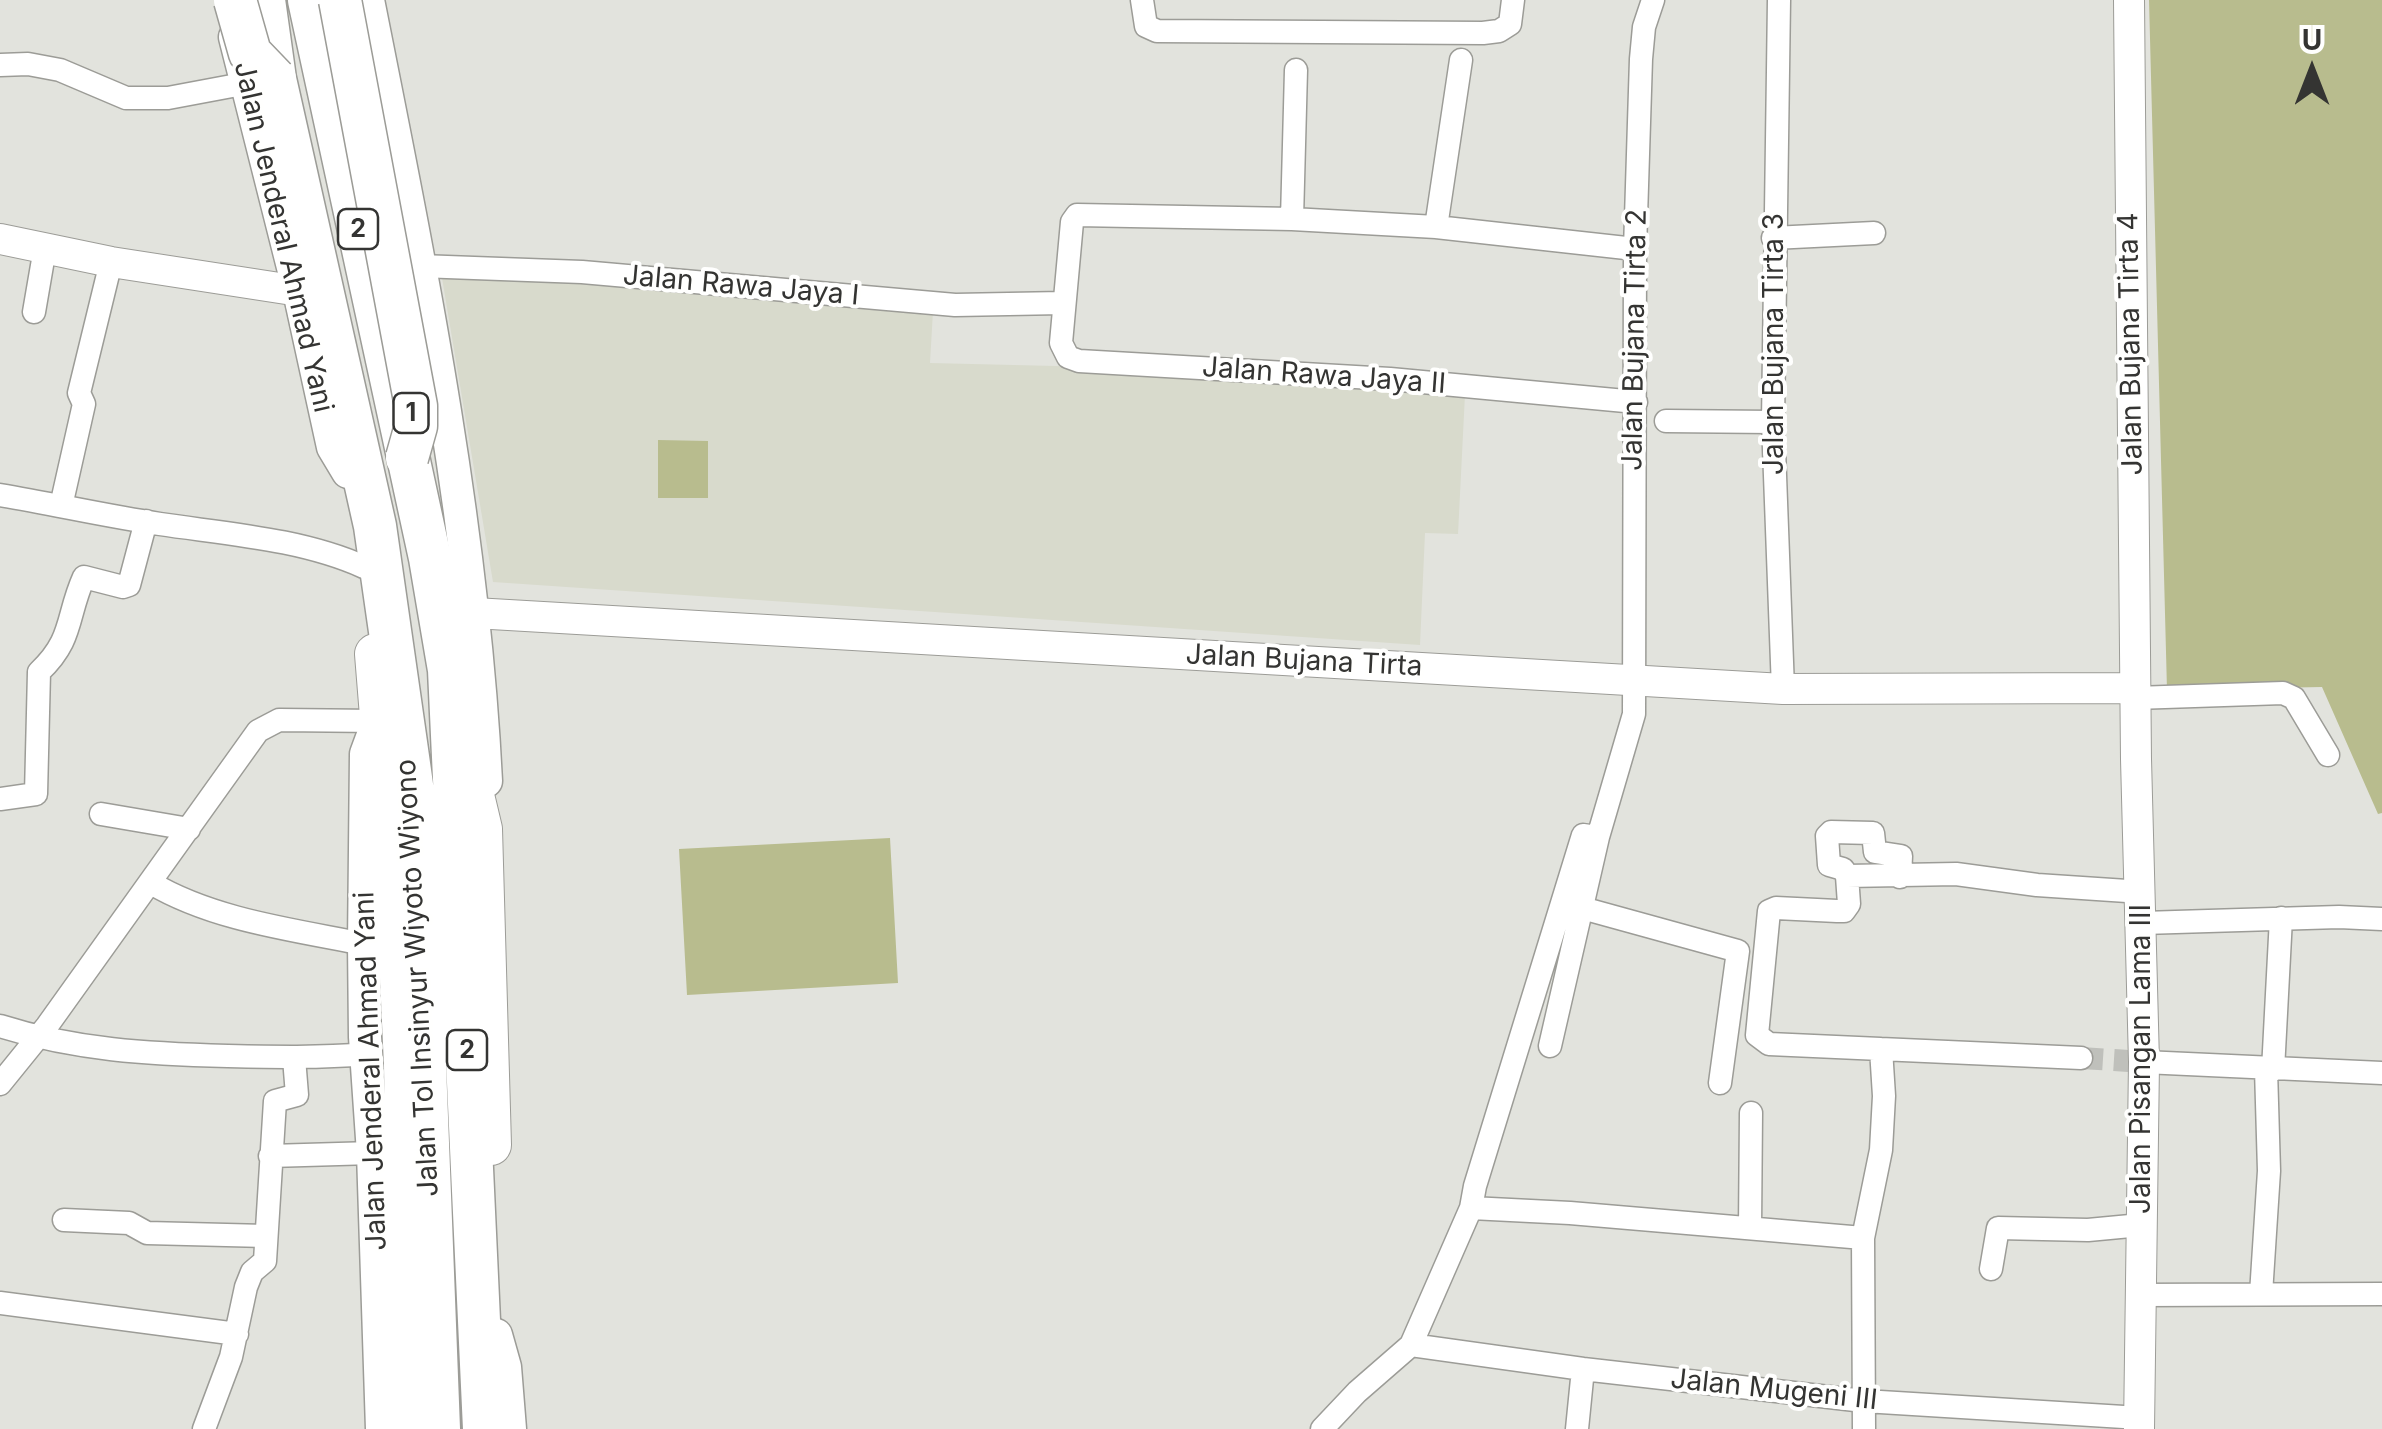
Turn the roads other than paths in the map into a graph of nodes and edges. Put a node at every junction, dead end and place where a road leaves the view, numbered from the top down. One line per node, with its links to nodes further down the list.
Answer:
1 (224, 0): 16 (main road, Jalan Jenderal Ahmad Yani)
2 (238, 0): 16 (highway, bridge); 33 (highway, Jalan Jenderal Ahmad Yani)
3 (264, 0): 16 (highway, Jalan Tol Insinyur Wiyoto Wiyono / 2)
4 (310, 0): 32 (highway, Jalan Tol Insinyur Wiyoto Wiyono / 2)
5 (327, 0): 47 (highway, 1)
6 (340, 0): 32 (highway, bridge)
7 (368, 0): 25 (main road, 1)
8 (1142, 0): 9 (street)
9 (1513, 0)
10 (1653, 0): 23 (street, Jalan Bujana Tirta 2)
11 (1780, 0): 20 (street, Jalan Bujana Tirta 3)
12 (2129, 0): 41 (street, Jalan Bujana Tirta 4)
13 (1461, 60): 18 (street)
14 (0, 65): 16 (street)
15 (1296, 70): 17 (street)
16 (261, 81): 26 (main road, Jalan Jenderal Ahmad Yani); 70 (highway, Jalan Tol Insinyur Wiyoto Wiyono / 2)
17 (1292, 219): 18 (street); 27 (street, Jalan Rawa Jaya II)
18 (1436, 227): 23 (street)
19 (1874, 233): 20 (street)
20 (1773, 238): 31 (street, Jalan Bujana Tirta 3)
21 (0, 239): 22 (street)
22 (45, 248): 24 (street); 28 (street)
23 (1635, 249): 29 (street, Jalan Bujana Tirta 2)
24 (111, 262): 26 (street); 35 (street)
25 (420, 266): 27 (street, Jalan Rawa Jaya I); 38 (main road, 1)
26 (299, 291): 33 (main road, Jalan Jenderal Ahmad Yani)
27 (1062, 303): 29 (street, Jalan Rawa Jaya II)
28 (34, 312)
29 (1636, 402): 39 (street, Jalan Bujana Tirta 2)
30 (1666, 421): 31 (street)
31 (1772, 422): 40 (street, Jalan Bujana Tirta 3)
32 (407, 458): 97 (highway, Jalan Tol Insinyur Wiyoto Wiyono / 2)
33 (348, 472): 37 (highway, Jalan Jenderal Ahmad Yani)
34 (0, 495): 35 (street)
35 (62, 506): 36 (street)
36 (146, 522): 37 (street); 44 (street)
37 (364, 568): 42 (highway, Jalan Jenderal Ahmad Yani)
38 (474, 613): 39 (street, Jalan Bujana Tirta); 47 (main road, 1)
39 (1636, 682): 40 (street, Jalan Bujana Tirta); 48 (street, Jalan Bujana Tirta 2)
40 (1783, 689): 41 (street, Jalan Bujana Tirta)
41 (2135, 693): 43 (street); 52 (street, Jalan Pisangan Lama III)
42 (379, 718): 46 (street); 57 (main road, Jalan Jenderal Ahmad Yani); 94 (highway, Jalan Jenderal Ahmad Yani)
43 (2328, 755)
44 (0, 799)
45 (101, 814): 46 (street)
46 (189, 828): 51 (street)
47 (482, 828): 86 (highway, 1)
48 (1598, 837): 53 (street, Jalan Bujana Tirta 2); 74 (street)
49 (1848, 876): 50 (street); 50 (street); 61 (street)
50 (1900, 877): 52 (street)
51 (151, 883): 57 (street); 59 (street)
52 (2142, 892): 56 (street, Jalan Pisangan Lama III)
53 (1582, 908): 60 (street, Jalan Bujana Tirta 2); 68 (street)
54 (2280, 918): 55 (street); 56 (street); 66 (street)
55 (2382, 920)
56 (2143, 923): 65 (street, Jalan Pisangan Lama III)
57 (364, 944): 62 (main road, Jalan Jenderal Ahmad Yani)
58 (0, 1026): 59 (street)
59 (38, 1038): 63 (street); 69 (street)
60 (1550, 1046)
61 (1881, 1050): 64 (street); 79 (street)
62 (366, 1054): 63 (street); 72 (main road, Jalan Jenderal Ahmad Yani)
63 (294, 1058): 73 (street)
64 (2081, 1058)
65 (2144, 1062): 66 (street); 76 (street, Jalan Pisangan Lama III)
66 (2270, 1069): 67 (street); 81 (street)
67 (2382, 1073)
68 (1720, 1083)
69 (0, 1084)
70 (425, 1110): 95 (highway); 96 (highway, Jalan Tol Insinyur Wiyoto Wiyono / 2)
71 (1751, 1113): 77 (street)
72 (373, 1154): 73 (street); 93 (main road, Jalan Jenderal Ahmad Yani)
73 (270, 1156): 78 (street)
74 (1471, 1208): 77 (street); 87 (street)
75 (64, 1220): 78 (street)
76 (2141, 1226): 80 (street); 83 (street, Jalan Pisangan Lama III)
77 (1750, 1228): 79 (street)
78 (266, 1236): 85 (street)
79 (1863, 1238): 89 (street)
80 (1991, 1269)
81 (2261, 1294): 82 (street); 83 (street)
82 (2382, 1294)
83 (2140, 1295): 91 (street, Jalan Pisangan Lama III)
84 (0, 1303): 85 (street)
85 (237, 1334): 92 (street)
86 (496, 1336): 98 (highway, 1); 99 (main road, 1)
87 (1411, 1345): 88 (street, Jalan Mugeni III); 100 (street)
88 (1583, 1369): 89 (street, Jalan Mugeni III); 101 (street)
89 (1864, 1401): 90 (street, Jalan Mugeni III); 102 (street)
90 (2032, 1420): 91 (street, Jalan Mugeni III)
91 (2140, 1423)
92 (204, 1429)
93 (382, 1429)
94 (410, 1429)
95 (424, 1429)
96 (440, 1429)
97 (484, 1429)
98 (499, 1429)
99 (510, 1429)
100 (1322, 1429)
101 (1577, 1429)
102 (1864, 1429)

